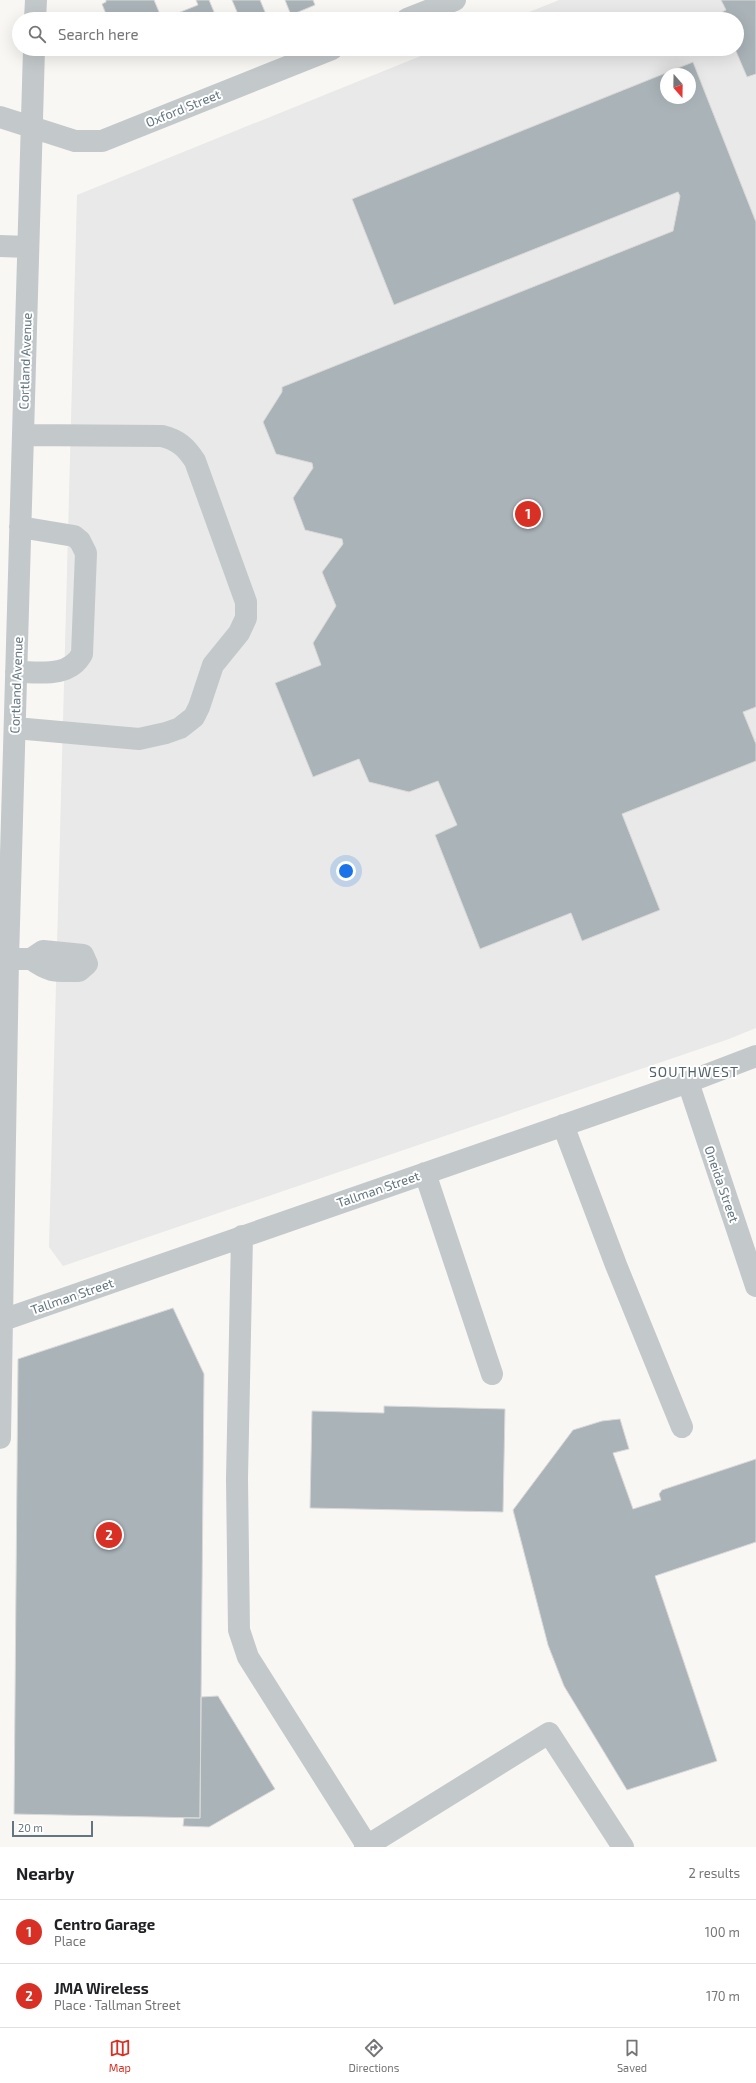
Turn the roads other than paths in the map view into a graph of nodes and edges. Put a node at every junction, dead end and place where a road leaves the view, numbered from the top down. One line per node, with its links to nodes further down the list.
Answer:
1 (36, 0): 3 (street)
2 (454, 0): 4 (street)
3 (35, 12)
4 (424, 12)
5 (34, 56): 8 (street, Cortland Avenue)
6 (314, 56): 8 (street, Oxford Street)
7 (0, 117): 8 (street, Oxford Street)
8 (32, 129): 10 (street, Cortland Avenue)
9 (0, 246): 10 (street)
10 (28, 247): 11 (street, Cortland Avenue)
11 (23, 435): 12 (street, Cortland Avenue); 14 (street)
12 (20, 527): 13 (street, Cortland Avenue); 13 (street)
13 (16, 672): 14 (street, Cortland Avenue)
14 (14, 728): 15 (street, Cortland Avenue)
15 (5, 859): 16 (street, Cortland Avenue)
16 (8, 959): 17 (street); 24 (street, Cortland Avenue)
17 (91, 964)
18 (756, 1056): 19 (street, Tallman Street)
19 (688, 1082): 20 (street, Tallman Street); 23 (street, Oneida Street)
20 (563, 1125): 21 (street, Tallman Street); 26 (street)
21 (425, 1173): 22 (street, Tallman Street); 25 (street)
22 (242, 1236): 24 (street, Tallman Street); 28 (street)
23 (756, 1286)
24 (1, 1321): 27 (street, Cortland Avenue)
25 (492, 1374)
26 (682, 1427)
27 (0, 1438)
28 (366, 1846): 29 (street)
29 (623, 1847)

